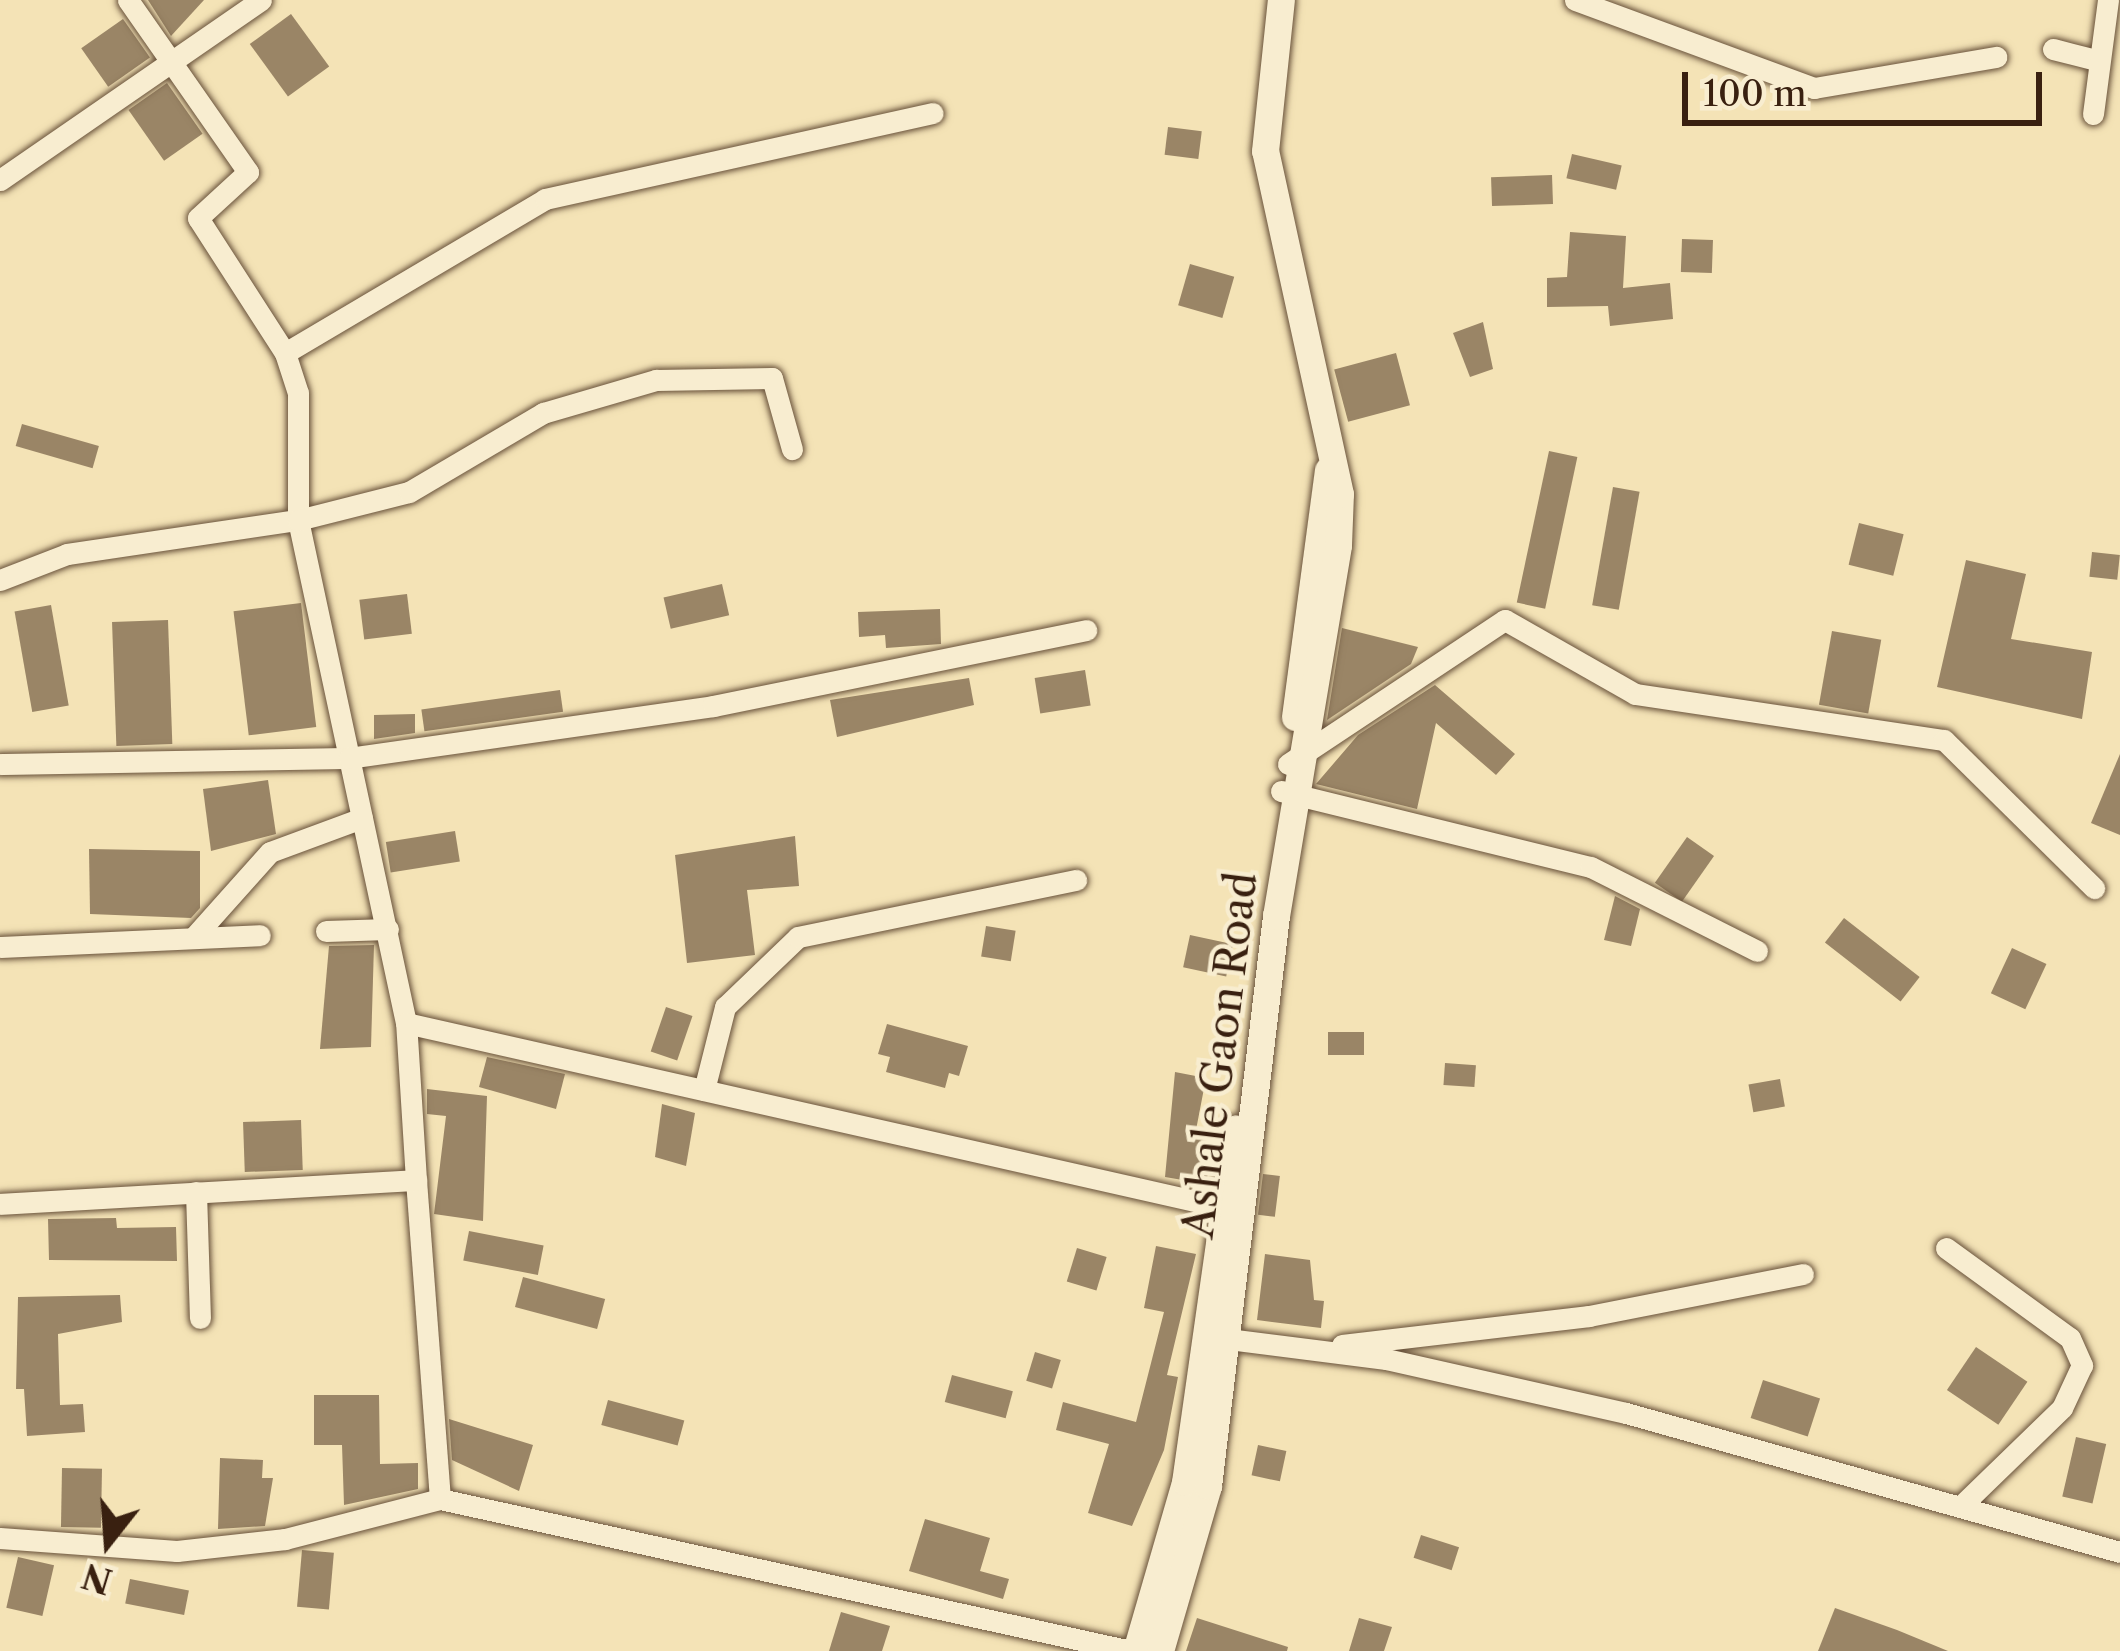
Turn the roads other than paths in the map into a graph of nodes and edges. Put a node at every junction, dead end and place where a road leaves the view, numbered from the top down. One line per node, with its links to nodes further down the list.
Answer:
1 (128, 0): 9 (street)
2 (261, 0): 9 (street)
3 (1282, 0): 20 (street, Ashale Gaon Road)
4 (1575, 0): 7 (street)
5 (2108, 0): 8 (street)
6 (2054, 49): 8 (street)
7 (1996, 57)
8 (2096, 60): 11 (street)
9 (173, 63): 12 (street); 13 (street)
10 (933, 113): 13 (street)
11 (2093, 114)
12 (0, 180)
13 (285, 352): 15 (street)
14 (792, 449): 15 (street)
15 (298, 520): 16 (street); 18 (street)
16 (0, 580)
17 (1086, 630): 18 (street)
18 (349, 758): 19 (street); 21 (street)
19 (0, 764)
20 (1292, 777): 23 (street); 29 (street); 35 (street, Ashale Gaon Road)
21 (362, 818): 24 (street); 27 (street)
22 (1076, 880): 31 (street)
23 (2094, 888)
24 (388, 928): 25 (street); 30 (street)
25 (326, 932)
26 (260, 934): 27 (street)
27 (193, 938): 28 (street)
28 (0, 947)
29 (1756, 950)
30 (406, 1023): 31 (street); 32 (street)
31 (704, 1090): 35 (street)
32 (416, 1180): 33 (street); 42 (street)
33 (196, 1192): 34 (street); 38 (street)
34 (0, 1204)
35 (1234, 1210): 39 (street, Ashale Gaon Road)
36 (1946, 1248): 43 (street)
37 (1803, 1274): 40 (street)
38 (200, 1318)
39 (1217, 1337): 40 (street); 41 (street, Ashale Gaon Road)
40 (1307, 1349): 43 (street)
41 (1197, 1484): 46 (street, Ashale Gaon Road); 47 (street, Ashale Gaon Road)
42 (440, 1499): 44 (street); 46 (street)
43 (1962, 1505): 45 (street)
44 (0, 1538)
45 (2120, 1552)
46 (1134, 1651)
47 (1160, 1651)

